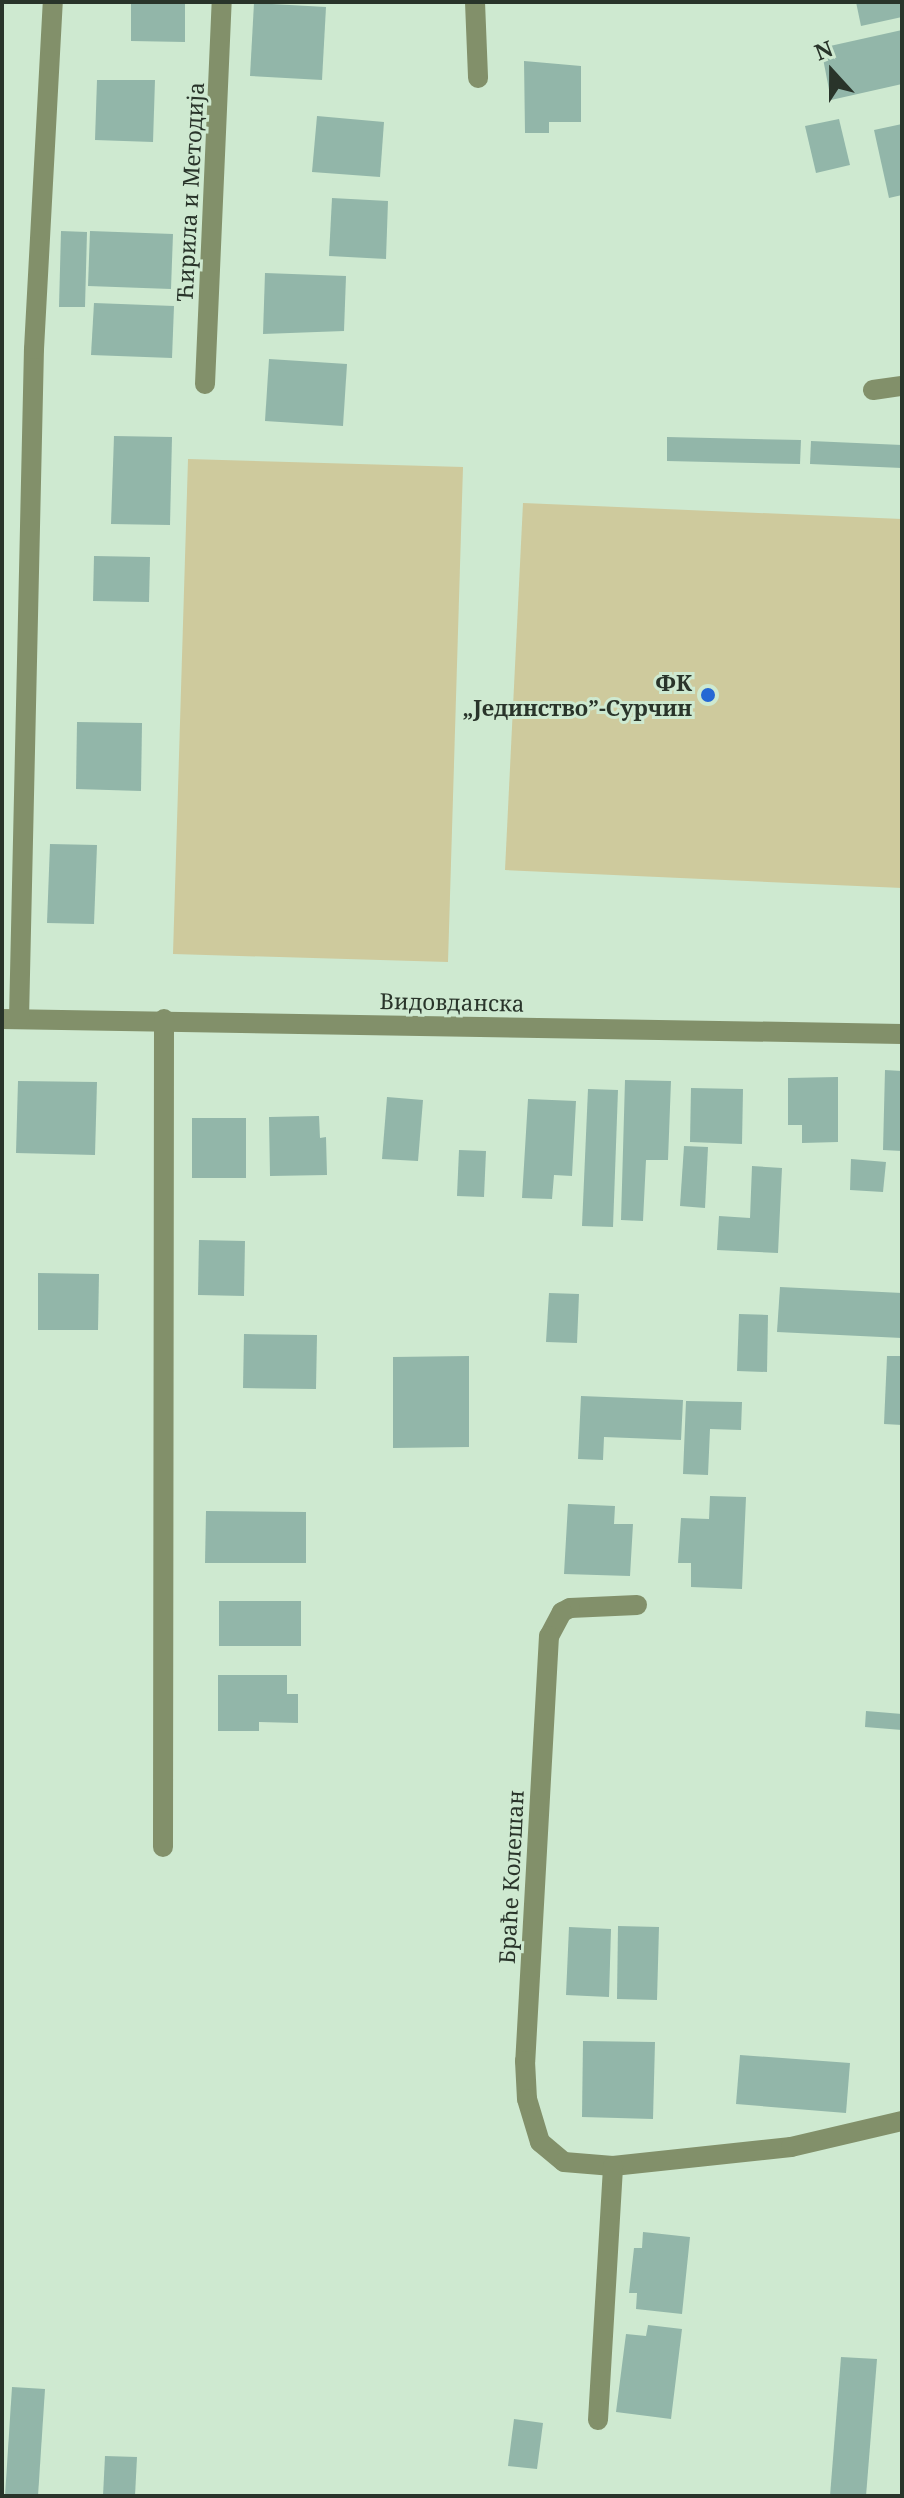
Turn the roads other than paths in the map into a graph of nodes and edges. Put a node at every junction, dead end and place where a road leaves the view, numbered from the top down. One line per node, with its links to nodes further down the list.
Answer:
1 (53, 2): 8 (street)
2 (222, 2): 5 (street, Ћирила и Методија)
3 (475, 2): 4 (street)
4 (478, 78)
5 (205, 384)
6 (902, 386): 7 (street)
7 (873, 390)
8 (11, 1019): 9 (street, Видовданска)
9 (164, 1019): 10 (street, Видовданска); 12 (street)
10 (902, 1034)
11 (637, 1605): 14 (street, Браће Колешан)
12 (163, 1847)
13 (902, 2121): 14 (street, Браће Колешан)
14 (613, 2166): 15 (street)
15 (598, 2420)

